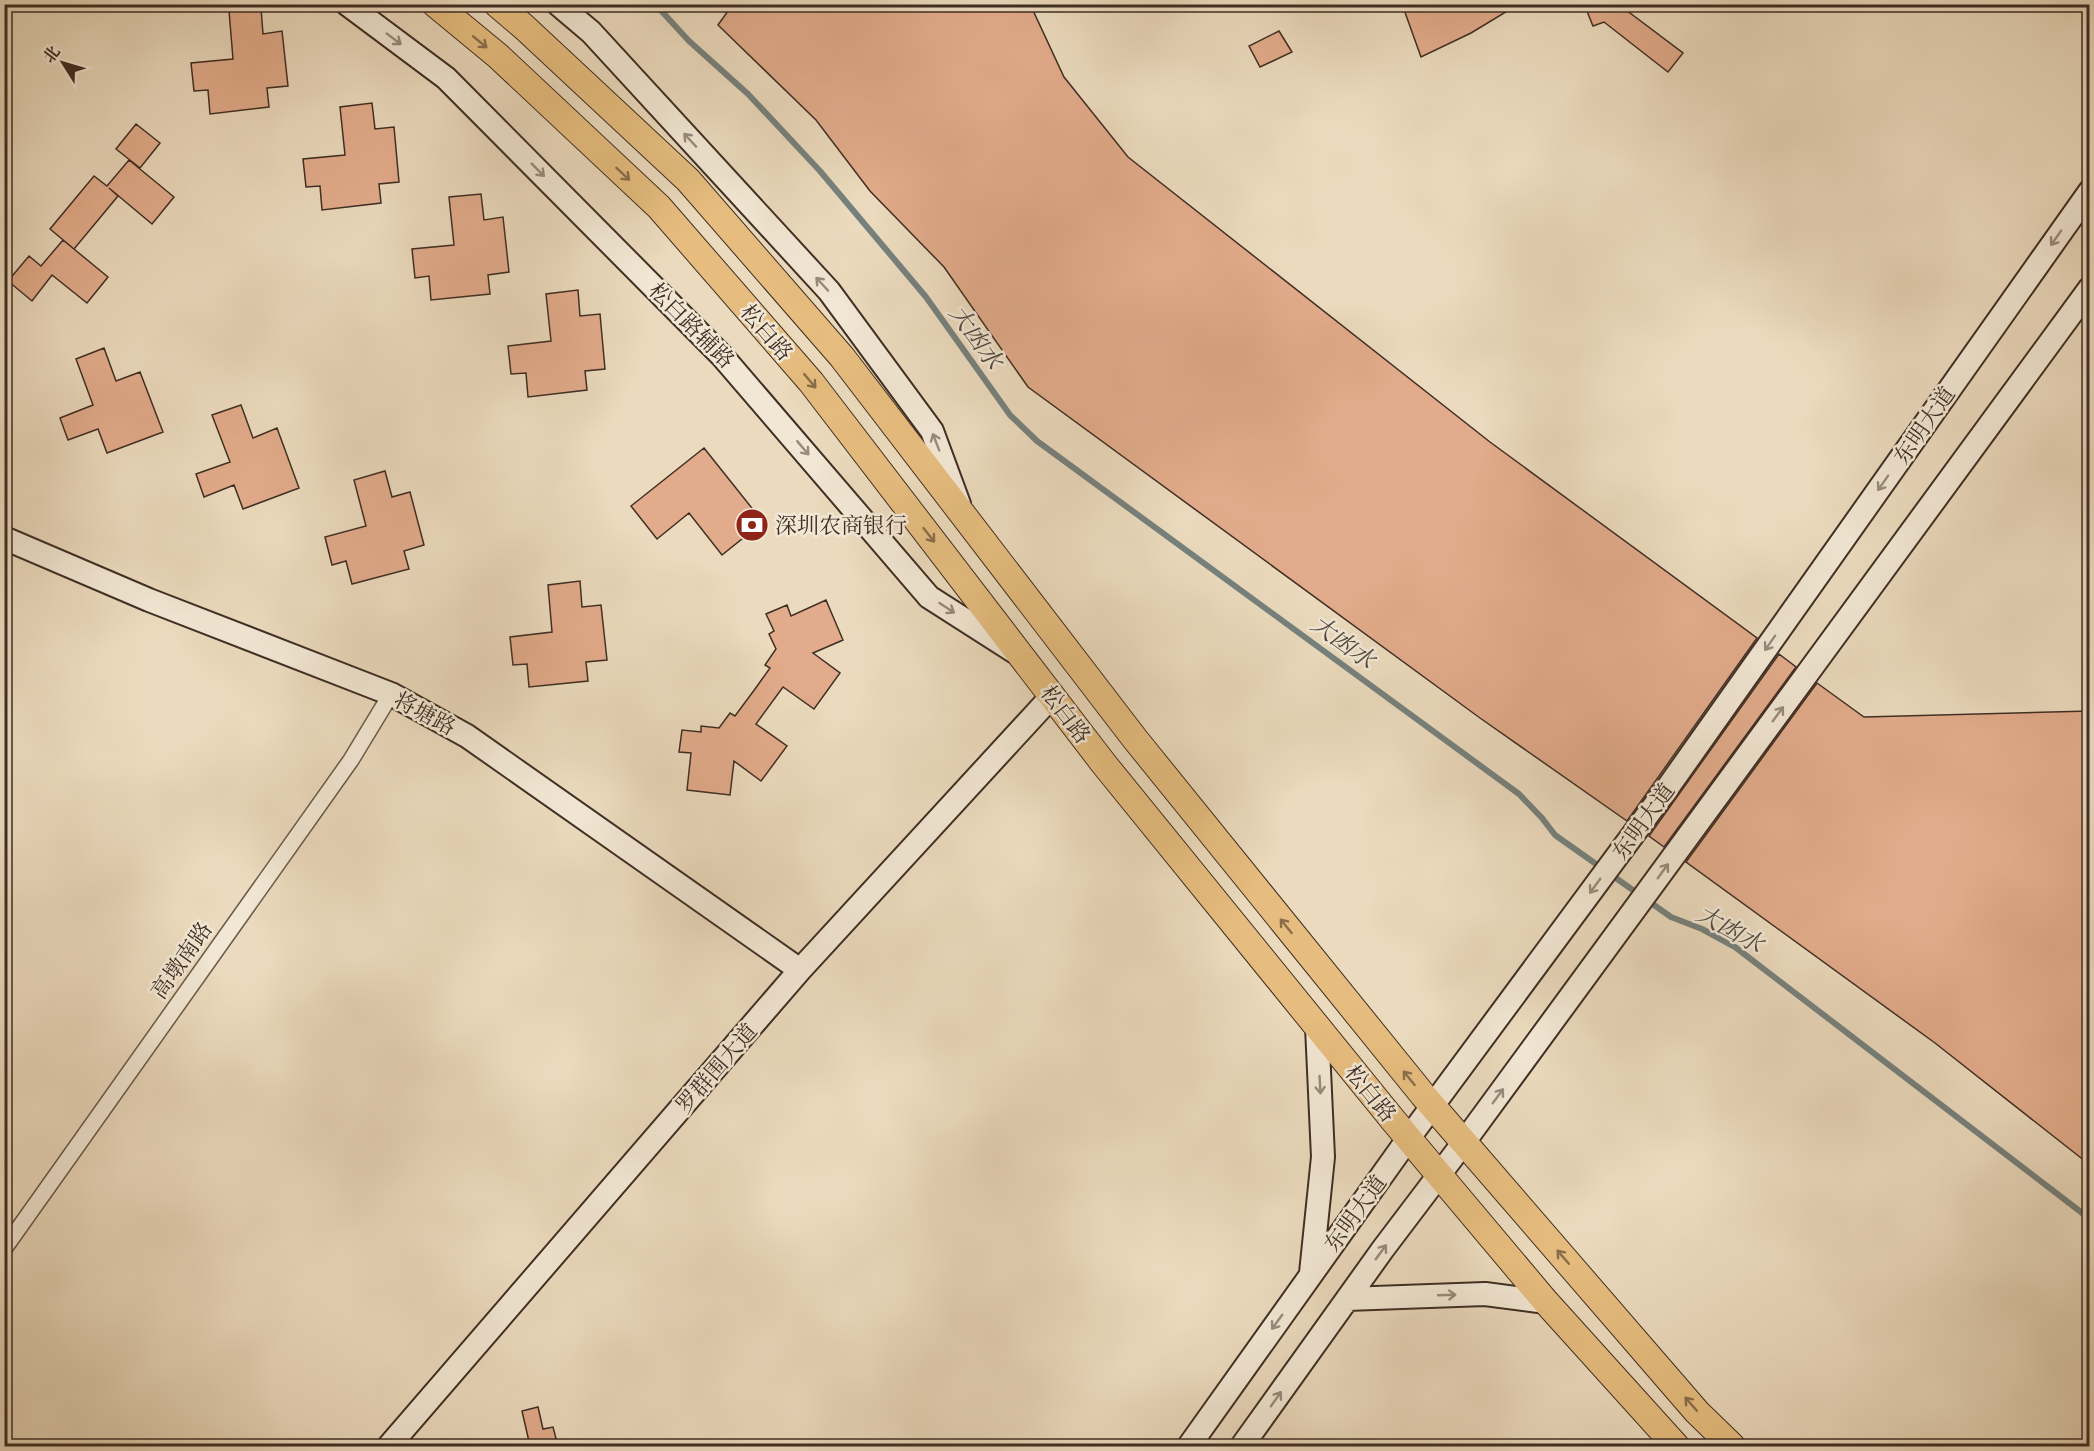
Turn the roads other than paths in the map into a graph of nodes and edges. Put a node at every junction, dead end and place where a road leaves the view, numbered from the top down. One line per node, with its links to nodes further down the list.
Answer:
1 (347, 4): 9 (main road, 松白路辅路, one-way to 9)
2 (435, 4): 9 (main road, 松白路, one-way to 9)
3 (497, 4): 7 (main road, 松白路)
4 (558, 4): 7 (main road, one-way to 4)
5 (2090, 190): 14 (main road, 东明大道, one-way to 14)
6 (2090, 288): 16 (main road, 东明大道, one-way to 6)
7 (964, 516): 14 (main road, 松白路, one-way to 7)
8 (4, 538): 10 (main road, 将塘路)
9 (1022, 657): 11 (main road, 松白路)
10 (391, 694): 12 (main road, 将塘路); 18 (street, 高墩南路)
11 (1052, 696): 12 (main road, 罗群围大道); 13 (main road, 松白路)
12 (800, 970): 22 (main road, 罗群围大道)
13 (1317, 1027): 15 (main road, 松白路); 19 (main road, one-way to 19)
14 (1432, 1106): 15 (main road, 东明大道); 16 (main road, 松白路)
15 (1408, 1139): 17 (main road, 松白路); 19 (main road, 东明大道)
16 (1464, 1142): 17 (main road, 东明大道); 26 (main road, 松白路, one-way to 16)
17 (1439, 1174): 20 (main road, 东明大道, one-way to 17); 21 (main road, 松白路)
18 (4, 1249)
19 (1311, 1275): 23 (main road, 东明大道, one-way to 23)
20 (1347, 1299): 21 (main road, one-way to 21); 24 (main road, 东明大道, one-way to 20)
21 (1546, 1302): 25 (main road, 松白路)
22 (388, 1446)
23 (1189, 1446)
24 (1242, 1446)
25 (1676, 1446)
26 (1732, 1446)

